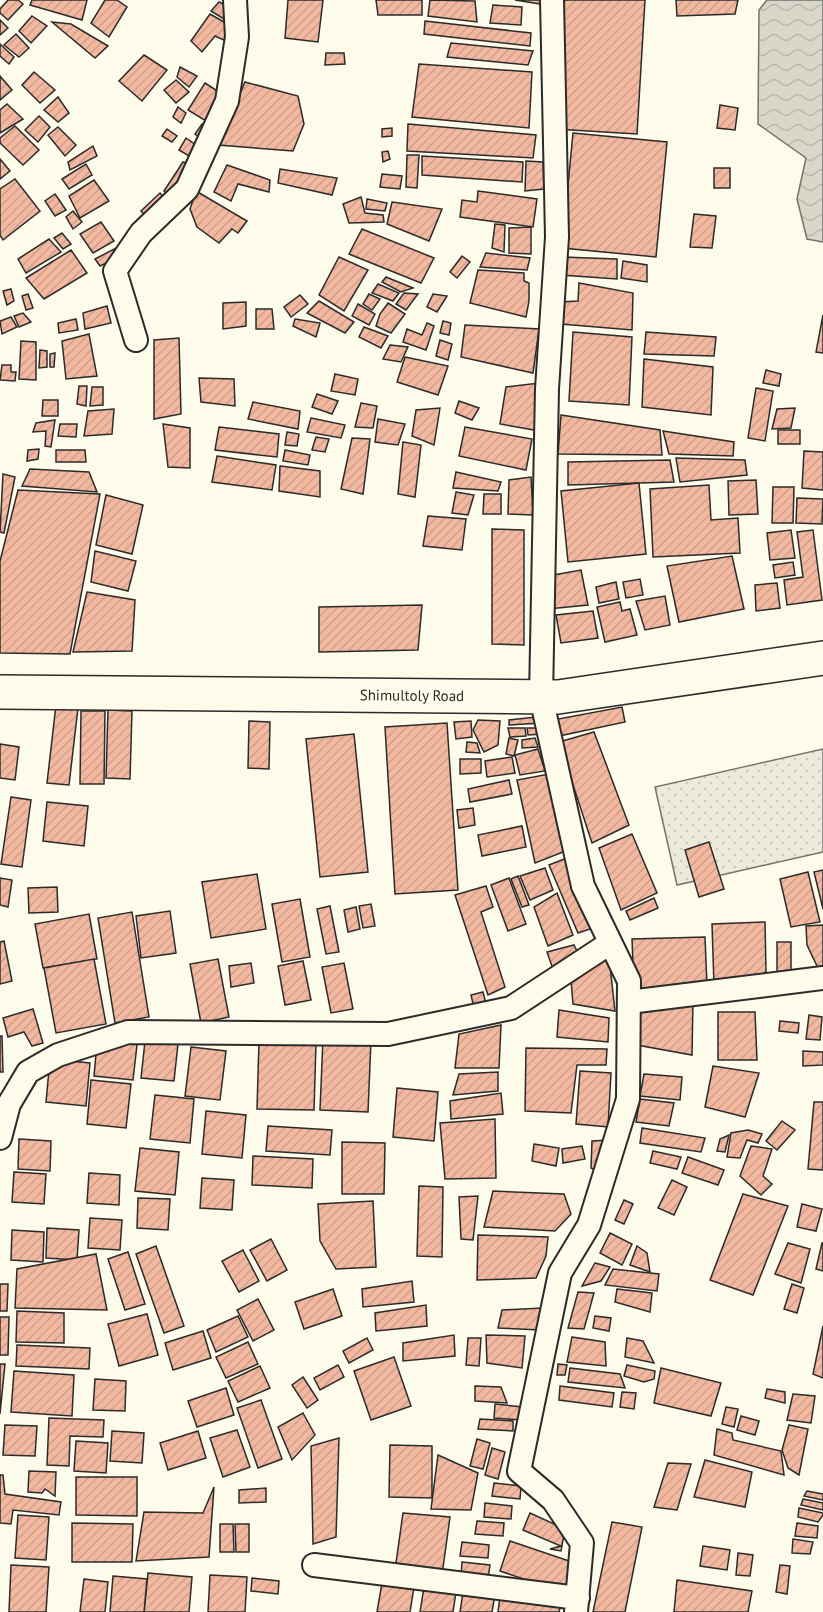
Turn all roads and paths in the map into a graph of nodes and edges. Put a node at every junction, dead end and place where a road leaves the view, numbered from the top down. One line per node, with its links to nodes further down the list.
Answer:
1 (235, 0): 3 (street)
2 (552, 0): 6 (street)
3 (136, 340)
4 (823, 658): 6 (main road, Shimultoly Road)
5 (0, 692): 6 (main road, Shimultoly Road)
6 (541, 697): 7 (street)
7 (610, 943): 9 (street); 10 (street)
8 (823, 978): 9 (street)
9 (628, 1002): 12 (street)
10 (0, 1138)
11 (314, 1565): 12 (street)
12 (577, 1605)

